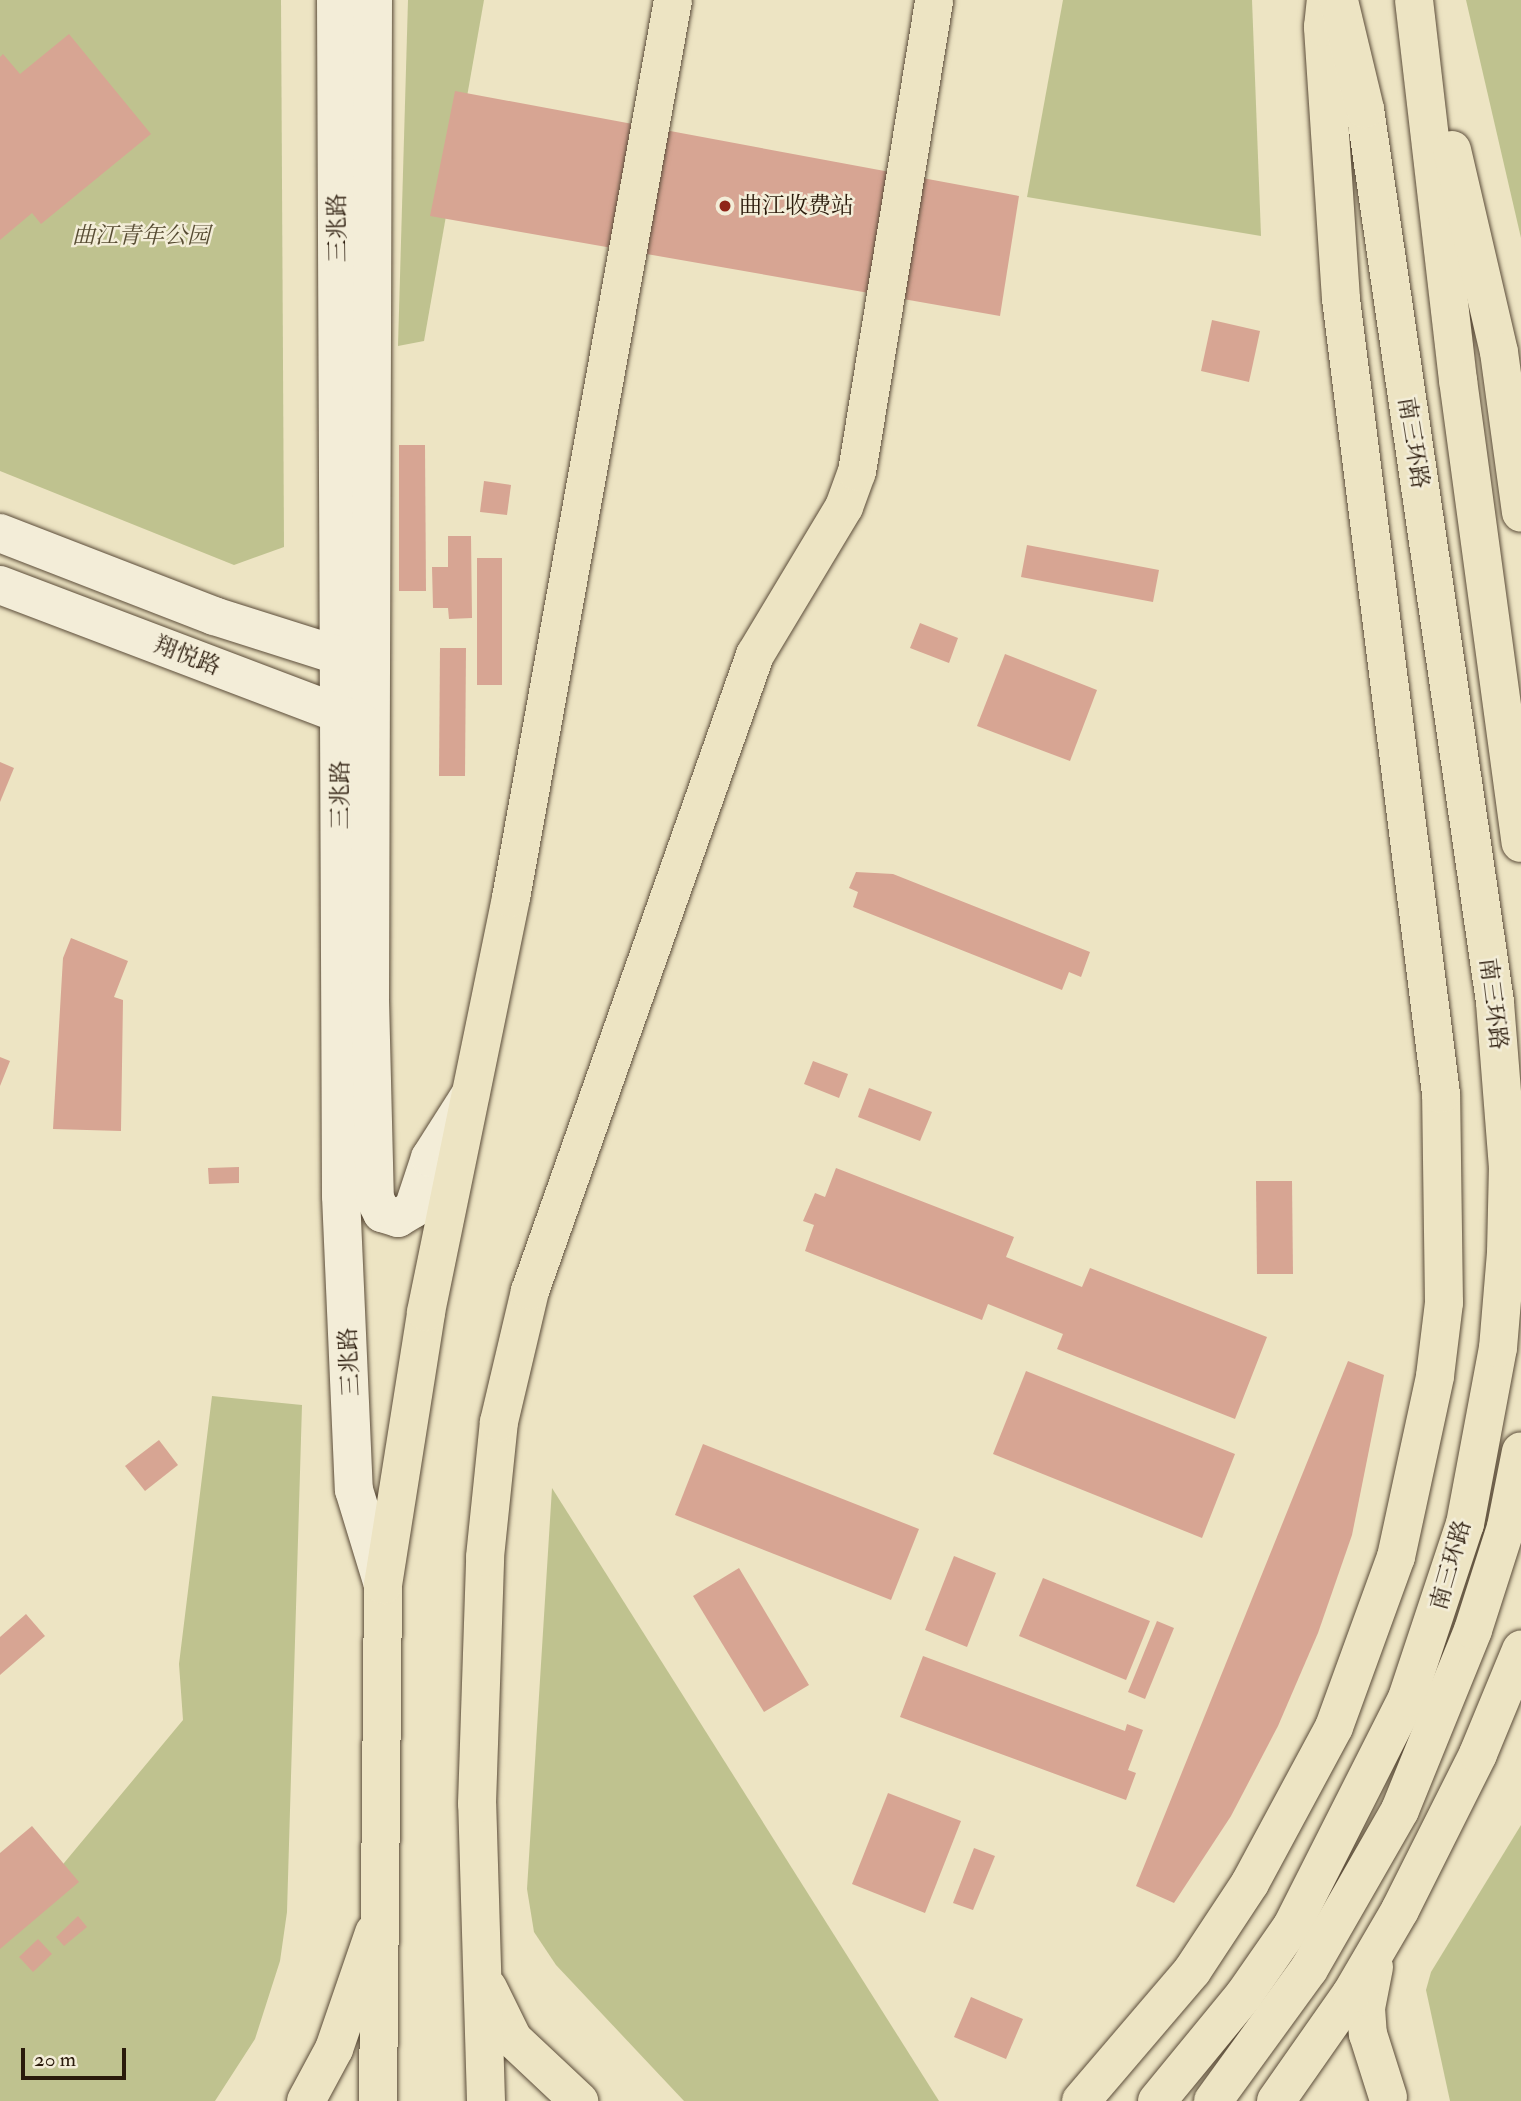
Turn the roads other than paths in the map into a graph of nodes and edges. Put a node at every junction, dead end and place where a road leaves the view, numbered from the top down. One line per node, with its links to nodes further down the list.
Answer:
1 (336, 0): 11 (street, 三兆路)
2 (373, 0): 11 (street, 三兆路)
3 (673, 0): 14 (main road)
4 (934, 0): 20 (main road)
5 (1326, 0): 26 (main road)
6 (1338, 0): 27 (main road, 南三环路)
7 (1415, 0): 8 (main road); 13 (main road)
8 (1521, 512)
9 (0, 533): 11 (street, 翔悦路)
10 (0, 585): 12 (street, 翔悦路)
11 (358, 662): 12 (street, 三兆路)
12 (357, 721): 14 (street, 三兆路); 16 (street, 三兆路)
13 (1521, 843)
14 (471, 1094): 16 (main road)
15 (1521, 1451): 28 (main road, 南三环路)
16 (383, 1585): 18 (main road)
17 (1521, 1650): 19 (main road)
18 (382, 1907): 22 (main road); 23 (main road)
19 (1393, 1923): 21 (main road); 29 (main road)
20 (480, 1946): 24 (main road); 25 (main road)
21 (1389, 2100)
22 (306, 2101)
23 (378, 2101)
24 (486, 2101)
25 (579, 2101)
26 (1081, 2101)
27 (1157, 2101)
28 (1213, 2101)
29 (1276, 2101)

